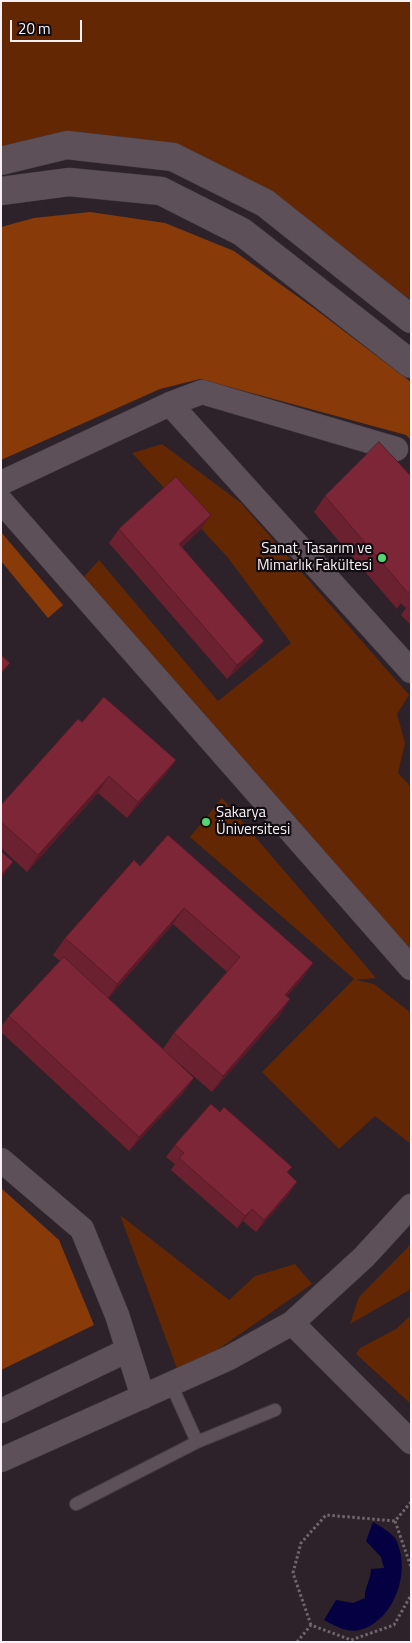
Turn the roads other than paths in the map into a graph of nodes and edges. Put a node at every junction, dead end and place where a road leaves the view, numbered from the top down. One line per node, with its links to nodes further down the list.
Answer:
1 (1, 160): 3 (street)
2 (1, 191): 4 (street)
3 (411, 319)
4 (411, 364)
5 (170, 404): 6 (street); 7 (street); 9 (street)
6 (396, 449)
7 (1, 483)
8 (1, 501): 10 (street)
9 (411, 671)
10 (411, 968)
11 (1, 1160): 14 (street)
12 (411, 1206): 13 (street)
13 (292, 1324): 15 (street); 20 (street)
14 (128, 1350): 16 (street); 18 (street)
15 (171, 1384): 16 (street); 19 (lane)
16 (143, 1396): 21 (street)
17 (275, 1410): 19 (lane)
18 (1, 1412)
19 (197, 1442): 22 (lane)
20 (411, 1442)
21 (1, 1460)
22 (76, 1504)

